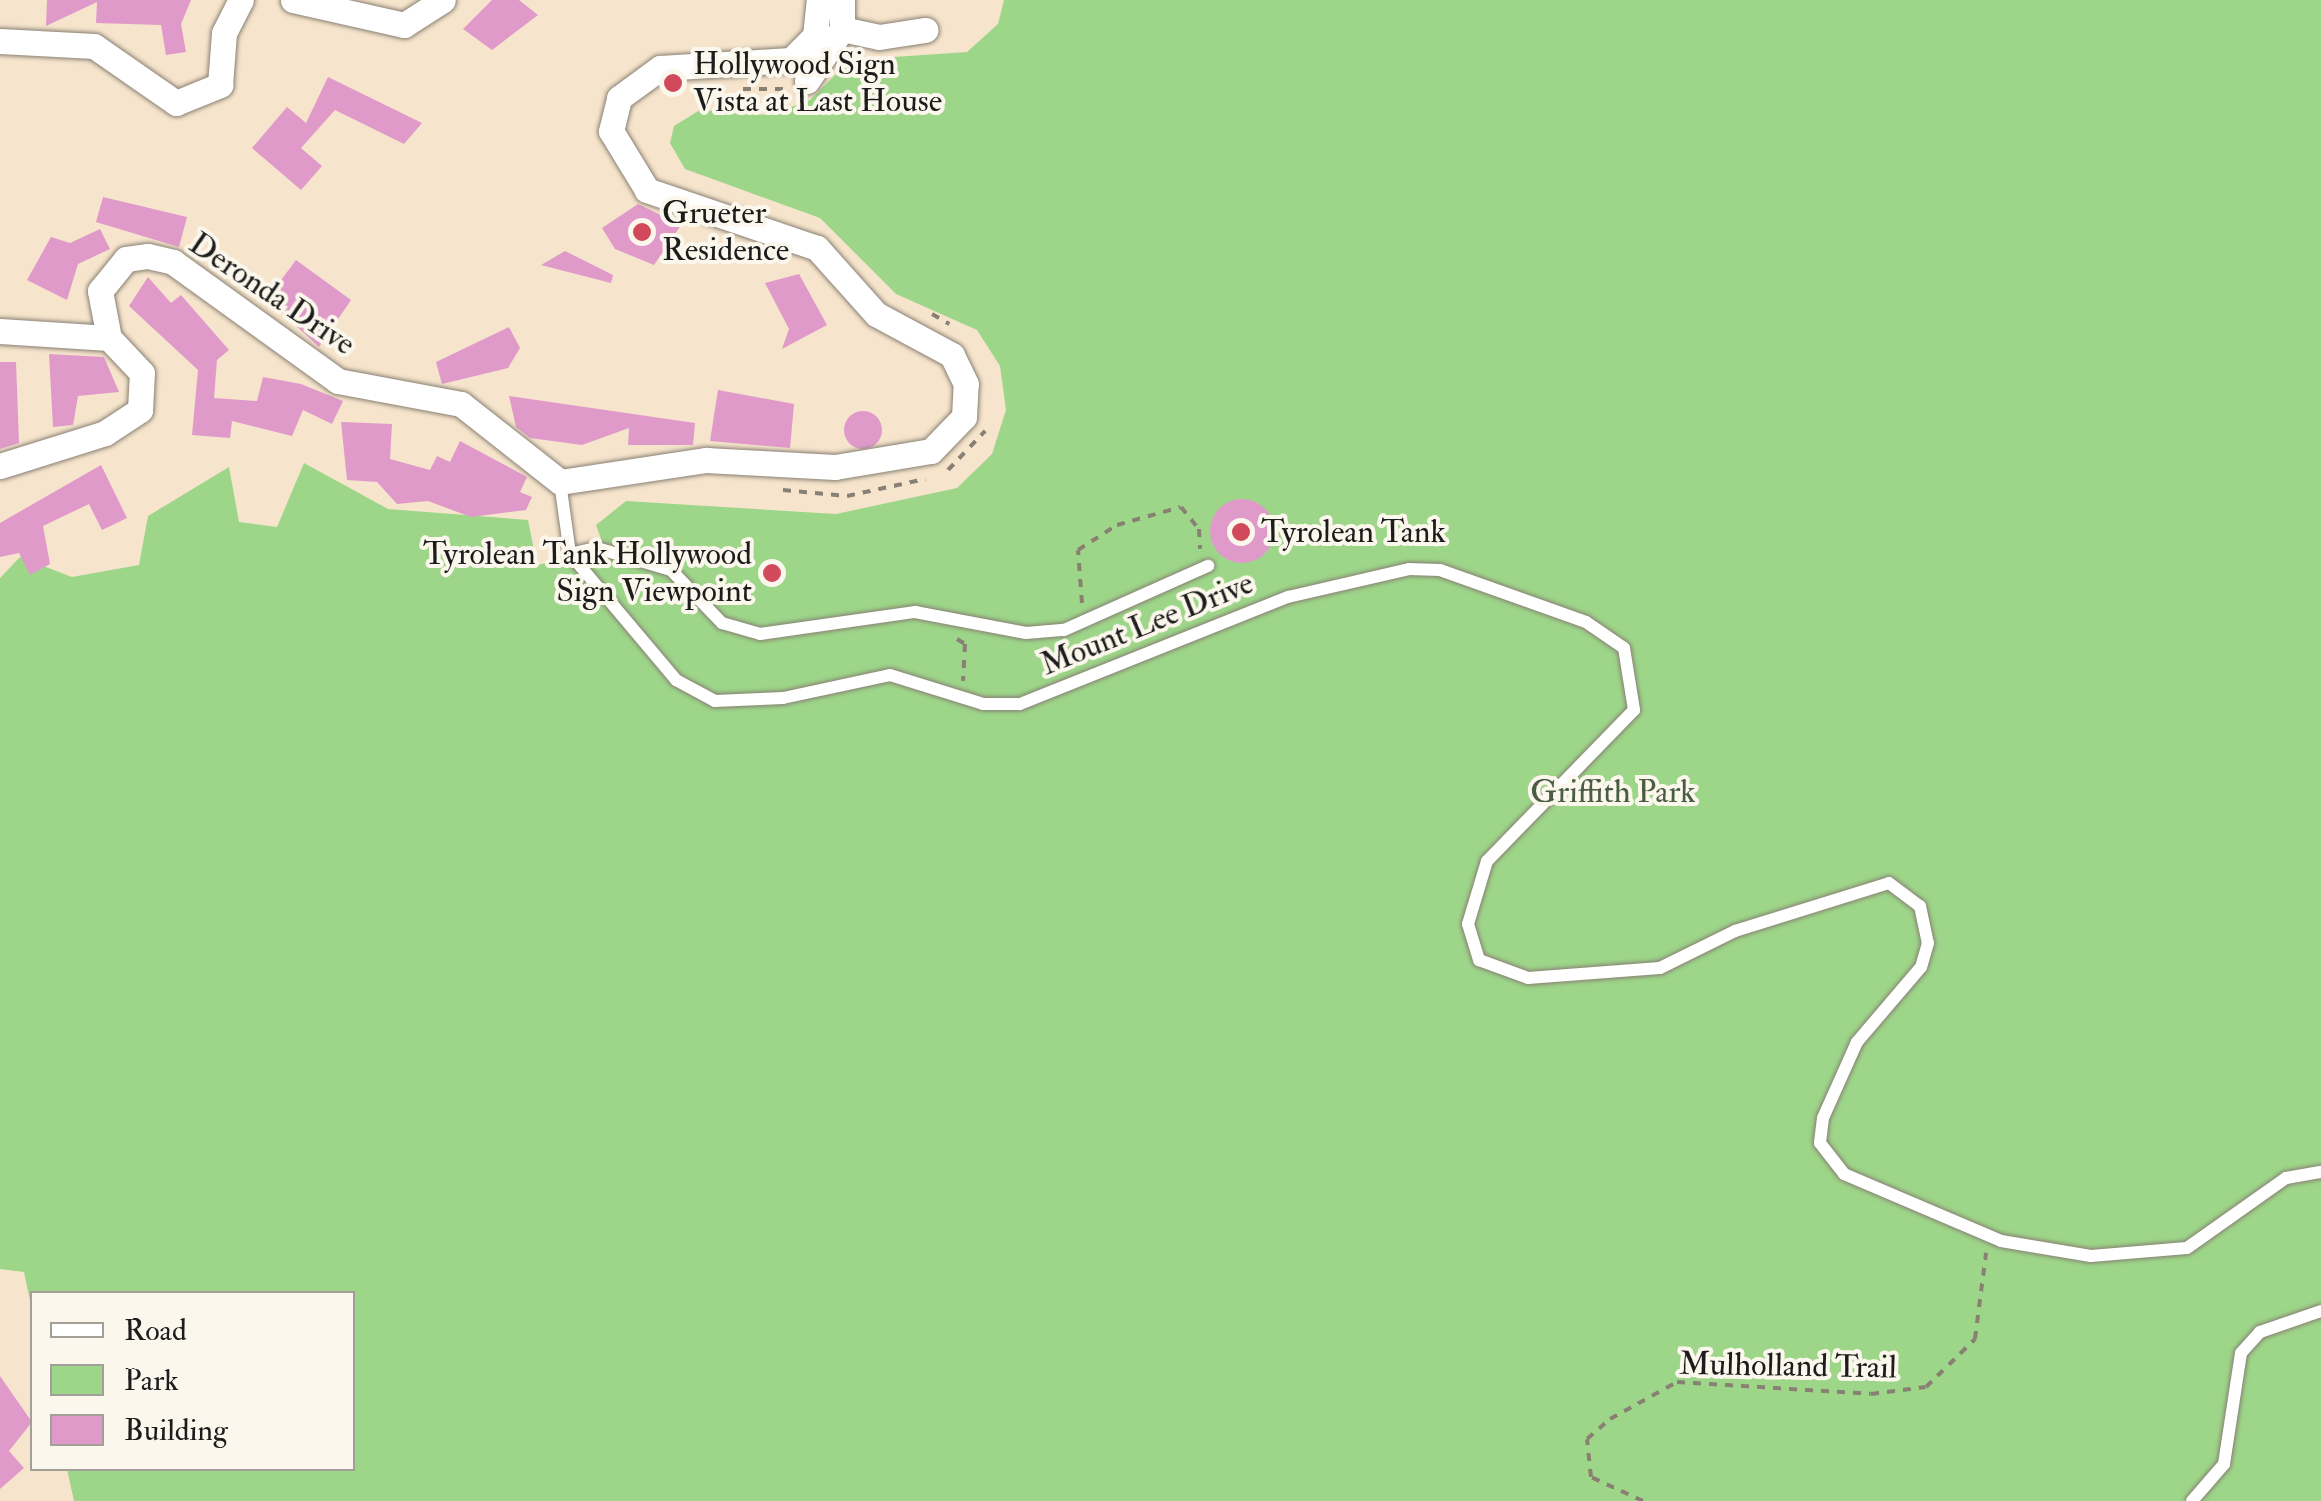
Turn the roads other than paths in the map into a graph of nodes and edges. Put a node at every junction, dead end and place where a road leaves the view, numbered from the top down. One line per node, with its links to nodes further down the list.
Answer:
1 (241, 0): 8 (street)
2 (292, 0): 3 (street)
3 (443, 0)
4 (819, 0): 13 (street)
5 (842, 0): 6 (street)
6 (842, 29): 7 (street); 9 (street)
7 (924, 30)
8 (0, 41)
9 (807, 81)
10 (0, 332): 11 (street)
11 (109, 338): 12 (street); 13 (street, Deronda Drive)
12 (0, 466)
13 (560, 482): 14 (lane)
14 (570, 554): 15 (lane); 16 (lane, Mount Lee Drive)
15 (1208, 566)
16 (2321, 1172)
17 (2321, 1311): 18 (lane)
18 (2192, 1501)

